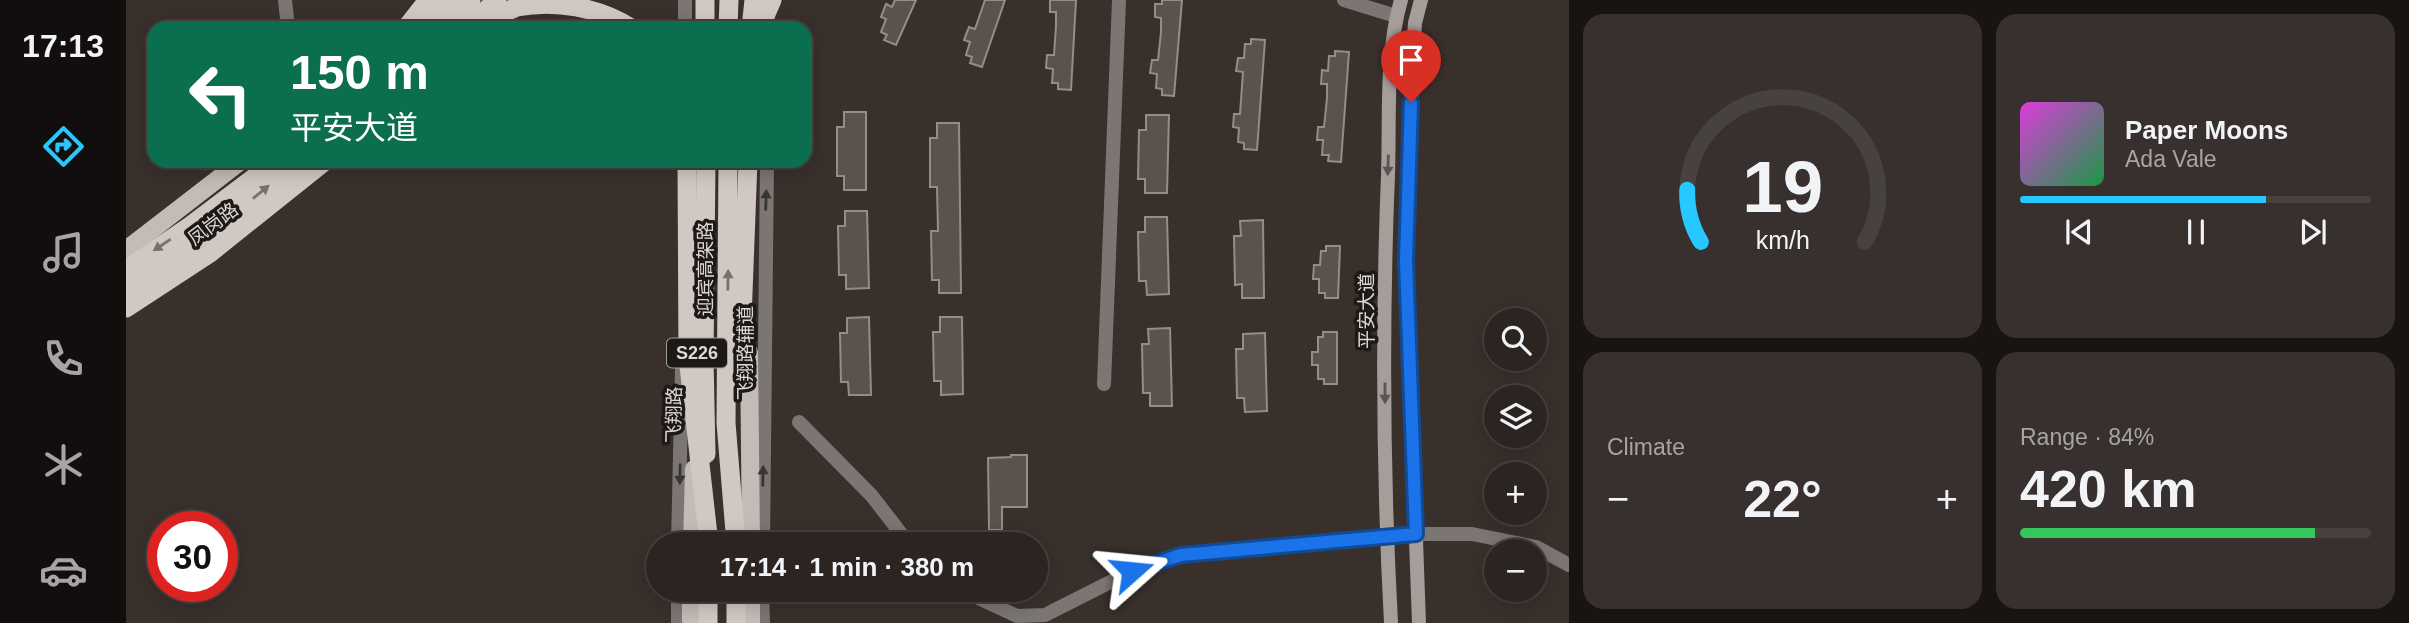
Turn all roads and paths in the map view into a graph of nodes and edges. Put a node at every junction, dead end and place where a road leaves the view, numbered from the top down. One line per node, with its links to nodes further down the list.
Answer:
1 (285, 0): 18 (street)
2 (426, 0): 19 (main road); 20 (highway)
3 (450, 0): 21 (highway)
4 (471, 0): 22 (highway)
5 (481, 0): 23 (main road)
6 (497, 0): 24 (highway)
7 (685, 0): 27 (street)
8 (699, 0): 28 (main road)
9 (705, 0): 29 (highway)
10 (729, 0): 30 (highway)
11 (753, 0): 31 (highway, bridge)
12 (771, 0): 32 (highway, bridge); 33 (street)
13 (1119, 0): 54 (street)
14 (1344, 0): 17 (street)
15 (1401, 0): 17 (main road, 平安大道)
16 (1421, 0): 65 (main road)
17 (1396, 16): 66 (main road, 平安大道, one-way to 66)
18 (287, 21)
19 (405, 21)
20 (411, 21)
21 (430, 21)
22 (452, 21)
23 (462, 21)
24 (474, 21)
25 (491, 21): 26 (highway)
26 (619, 21)
27 (685, 21)
28 (699, 21)
29 (705, 21)
30 (729, 21)
31 (752, 21)
32 (763, 21)
33 (770, 21)
34 (232, 168): 49 (main road, 凤岗路)
35 (253, 168): 48 (highway)
36 (266, 168): 48 (highway)
37 (291, 168): 51 (highway, one-way to 37)
38 (315, 168): 52 (highway, bridge)
39 (316, 168): 53 (main road, 凤岗路)
40 (686, 168): 56 (street, one-way to 56)
41 (686, 168): 58 (highway, bridge)
42 (700, 168): 57 (main road, 飞翔路 / S226)
43 (706, 168): 59 (highway, 迎宾高架路, bridge)
44 (728, 168): 60 (highway, 迎宾高架路, one-way to 44)
45 (749, 168): 61 (highway)
46 (749, 168): 62 (main road, S226)
47 (767, 168): 63 (street, 飞翔路辅道, one-way to 47)
48 (217, 204): 50 (highway, one-way to 50)
49 (126, 250)
50 (126, 270)
51 (126, 290)
52 (126, 308)
53 (126, 317)
54 (1104, 384)
55 (799, 422): 64 (street)
56 (678, 532)
57 (692, 532)
58 (708, 532)
59 (709, 532)
60 (735, 532)
61 (736, 532)
62 (751, 532)
63 (762, 532)
64 (900, 532)
65 (1416, 534): 66 (street); 67 (street); 82 (main road)
66 (1386, 537): 74 (street); 81 (main road, 平安大道)
67 (1569, 565)
68 (678, 602): 75 (street)
69 (691, 602): 76 (main road)
70 (708, 602): 77 (highway)
71 (736, 602): 78 (highway)
72 (751, 602): 79 (main road)
73 (762, 602): 80 (street)
74 (987, 602)
75 (678, 623)
76 (691, 623)
77 (708, 623)
78 (736, 623)
79 (751, 623)
80 (763, 623)
81 (1391, 623)
82 (1419, 623)

